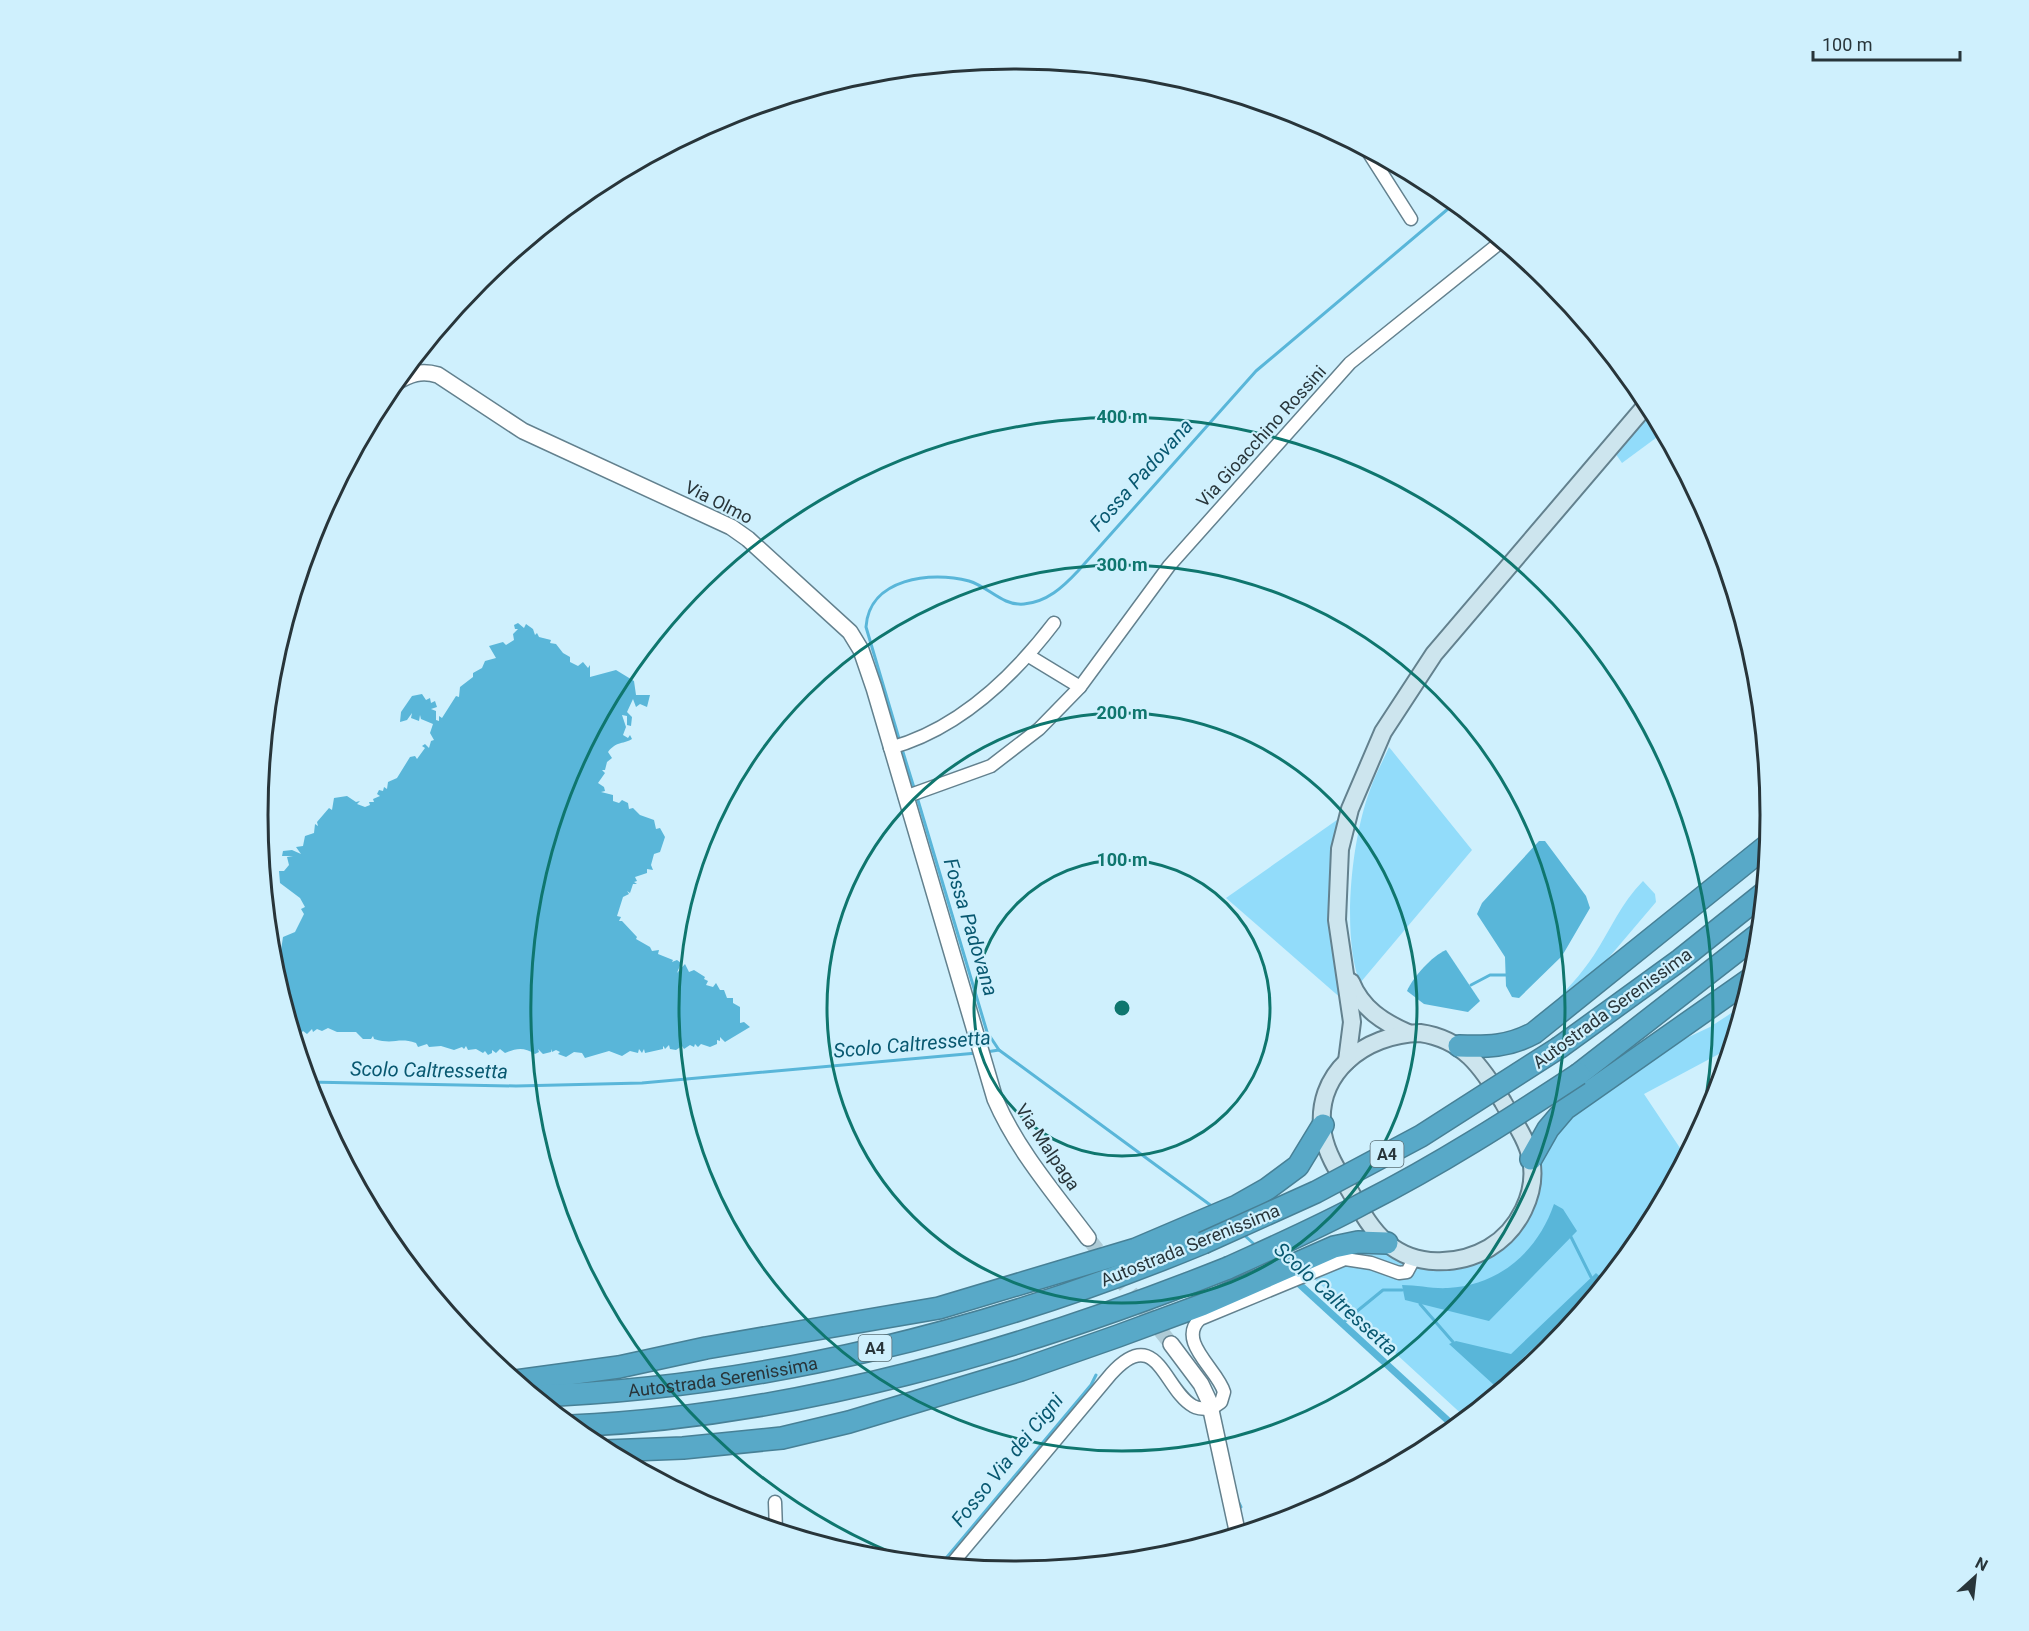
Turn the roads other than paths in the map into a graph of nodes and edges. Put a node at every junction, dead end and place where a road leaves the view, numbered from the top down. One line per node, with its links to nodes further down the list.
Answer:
1 (1375, 162): 2 (street)
2 (1411, 219)
3 (1496, 245): 8 (street, Via Gioacchino Rossini)
4 (412, 376): 9 (street, Via Olmo)
5 (1641, 411): 14 (main road)
6 (1054, 623): 7 (street)
7 (1029, 656): 8 (street); 9 (street)
8 (1080, 687): 10 (street, Via Gioacchino Rossini)
9 (897, 746): 10 (street, Via Olmo)
10 (912, 794): 22 (street, Via Malpaga)
11 (1760, 852): 17 (highway)
12 (1756, 898): 21 (highway, Autostrada Serenissima / A4, bridge)
13 (1750, 940): 31 (highway, Autostrada Serenissima / A4, bridge)
14 (1342, 959): 16 (main road); 18 (main road)
15 (1741, 985): 20 (highway)
16 (1409, 1034): 17 (main road); 18 (main road)
17 (1458, 1046): 20 (main road)
18 (1347, 1061): 19 (main road)
19 (1323, 1125): 21 (highway); 23 (main road)
20 (1531, 1159): 24 (main road)
21 (1197, 1235): 28 (highway); 29 (highway, Autostrada Serenissima / A4)
22 (1088, 1238)
23 (1387, 1243): 24 (main road); 25 (highway)
24 (1415, 1257): 25 (street)
25 (1310, 1266): 26 (highway)
26 (1274, 1281): 30 (street); 32 (highway)
27 (1170, 1344): 30 (street)
28 (525, 1380)
29 (544, 1395)
30 (1211, 1409): 35 (street); 36 (street)
31 (584, 1425)
32 (623, 1450)
33 (775, 1502): 34 (street)
34 (776, 1522)
35 (1236, 1528)
36 (956, 1559)

